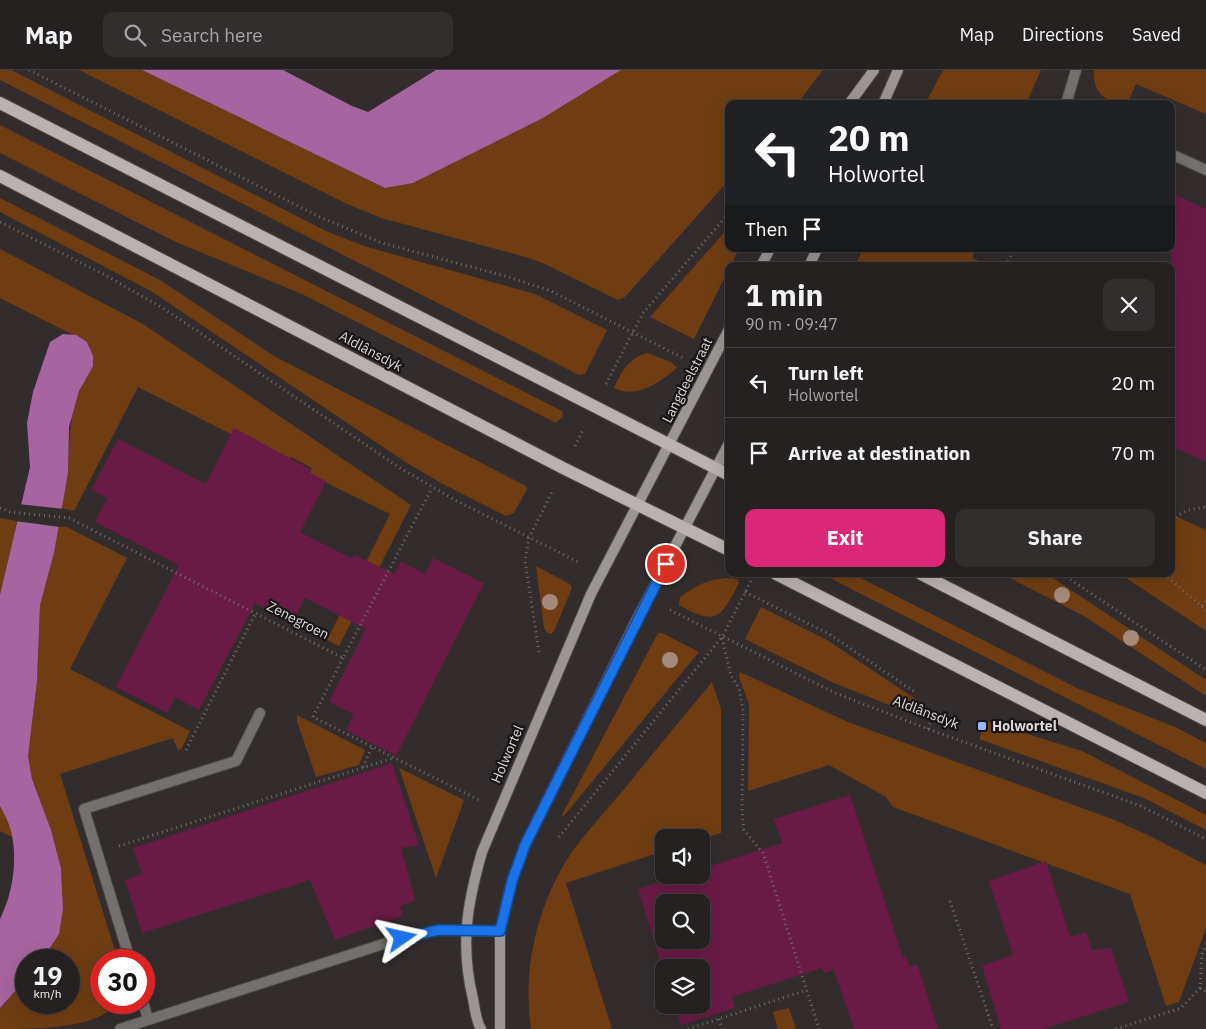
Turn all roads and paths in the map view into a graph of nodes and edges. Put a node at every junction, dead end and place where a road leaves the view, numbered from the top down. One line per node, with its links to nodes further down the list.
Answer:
1 (29, 70): 14 (path)
2 (874, 70): 5 (street)
3 (898, 70): 6 (street)
4 (1076, 70): 7 (street)
5 (851, 100)
6 (885, 100)
7 (1067, 100)
8 (0, 103): 17 (main road)
9 (1175, 156): 10 (street)
10 (1206, 170)
11 (0, 176): 20 (main road, Aldlânsdyk)
12 (725, 218): 14 (path)
13 (0, 222): 23 (path)
14 (633, 333): 16 (path); 17 (path)
15 (725, 336): 16 (street, Langdeelstraat)
16 (707, 370): 18 (street, Langdeelstraat)
17 (595, 406): 18 (main road); 20 (path)
18 (669, 444): 21 (main road); 24 (street, Langdeelstraat)
19 (725, 451): 21 (street)
20 (563, 468): 24 (main road, Aldlânsdyk); 29 (path)
21 (716, 468): 22 (main road); 28 (street)
22 (725, 473)
23 (432, 488): 29 (path); 42 (path)
24 (638, 505): 28 (main road, Aldlânsdyk); 45 (street, Holwortel)
25 (1206, 507): 27 (path)
26 (0, 508): 40 (path, Zenegroen)
27 (1175, 517)
28 (684, 529): 30 (main road, Aldlânsdyk); 61 (street)
29 (529, 538): 45 (path)
30 (725, 548)
31 (752, 577): 36 (path)
32 (782, 577): 54 (main road)
33 (927, 577): 47 (main road)
34 (1066, 577): 43 (path)
35 (1168, 577): 38 (path)
36 (745, 592): 41 (path); 44 (path)
37 (1206, 601): 38 (path)
38 (1202, 606): 39 (path)
39 (1206, 610)
40 (255, 614): 42 (path, Zenegroen); 53 (path)
41 (722, 637): 49 (path, Aldlânsdyk); 56 (path); 65 (path)
42 (343, 658): 50 (path)
43 (1206, 670)
44 (915, 692)
45 (547, 698): 55 (street, Holwortel)
46 (260, 713): 53 (street)
47 (1206, 720)
48 (931, 721): 49 (path)
49 (928, 730): 57 (path, Aldlânsdyk)
50 (372, 747): 51 (path); 52 (path)
51 (393, 758): 52 (path); 55 (path)
52 (363, 767): 58 (path)
53 (194, 775): 58 (street)
54 (1206, 792)
55 (498, 810): 60 (street, Holwortel)
56 (558, 838)
57 (1206, 839)
58 (97, 854): 63 (street)
59 (950, 901): 76 (path)
60 (465, 930): 61 (street); 68 (street); 71 (street, Holwortel)
61 (500, 931): 72 (street)
62 (1206, 944): 64 (path)
63 (127, 949)
64 (1200, 988): 66 (path); 77 (path)
65 (807, 990): 69 (path); 75 (path)
66 (1206, 992)
67 (147, 1014): 68 (street)
68 (148, 1019): 70 (street)
69 (719, 1019): 73 (path); 74 (path)
70 (120, 1029)
71 (481, 1029)
72 (500, 1029)
73 (688, 1029)
74 (722, 1029)
75 (819, 1029)
76 (993, 1029)
77 (1116, 1029)

